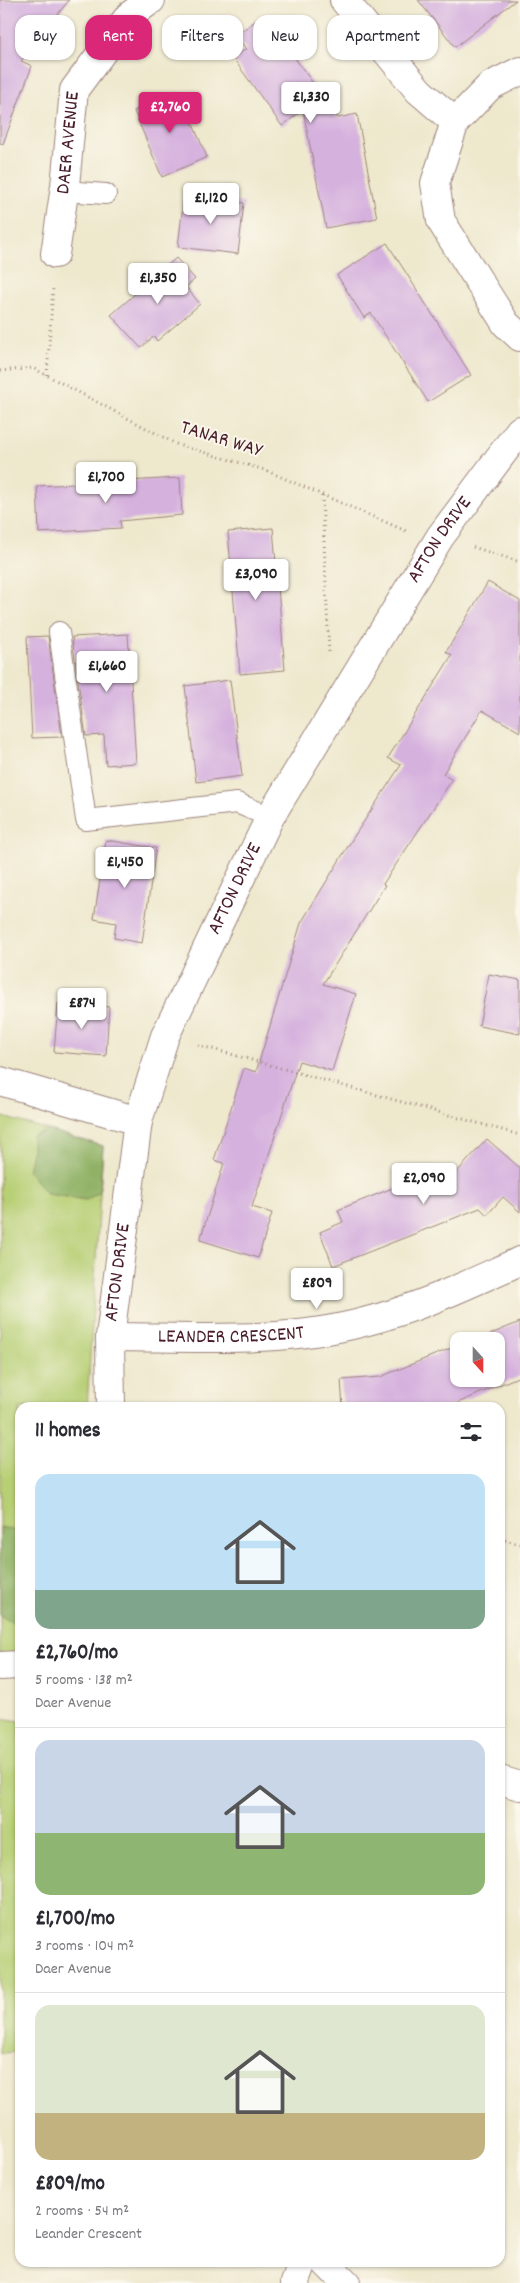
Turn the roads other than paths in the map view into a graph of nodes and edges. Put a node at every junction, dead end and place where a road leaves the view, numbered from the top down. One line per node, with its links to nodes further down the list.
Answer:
1 (151, 0): 5 (street, DAER AVENUE)
2 (344, 0): 4 (street)
3 (520, 71): 4 (street)
4 (455, 122): 8 (street)
5 (64, 191): 6 (lane); 7 (street, DAER AVENUE)
6 (106, 194)
7 (55, 254)
8 (520, 337)
9 (520, 430): 11 (street, AFTON DRIVE)
10 (59, 632): 11 (lane)
11 (270, 817): 13 (street, AFTON DRIVE)
12 (0, 1082): 13 (street)
13 (138, 1121): 15 (street, AFTON DRIVE)
14 (520, 1261): 15 (street, LEANDER CRESCENT)
15 (110, 1337): 16 (street, AFTON DRIVE)
16 (111, 1402)
17 (15, 1665): 18 (street)
18 (0, 1666)
19 (505, 1782): 20 (street)
20 (520, 1786)
21 (301, 2267): 23 (street)
22 (330, 2267): 24 (street)
23 (295, 2283)
24 (346, 2283)

